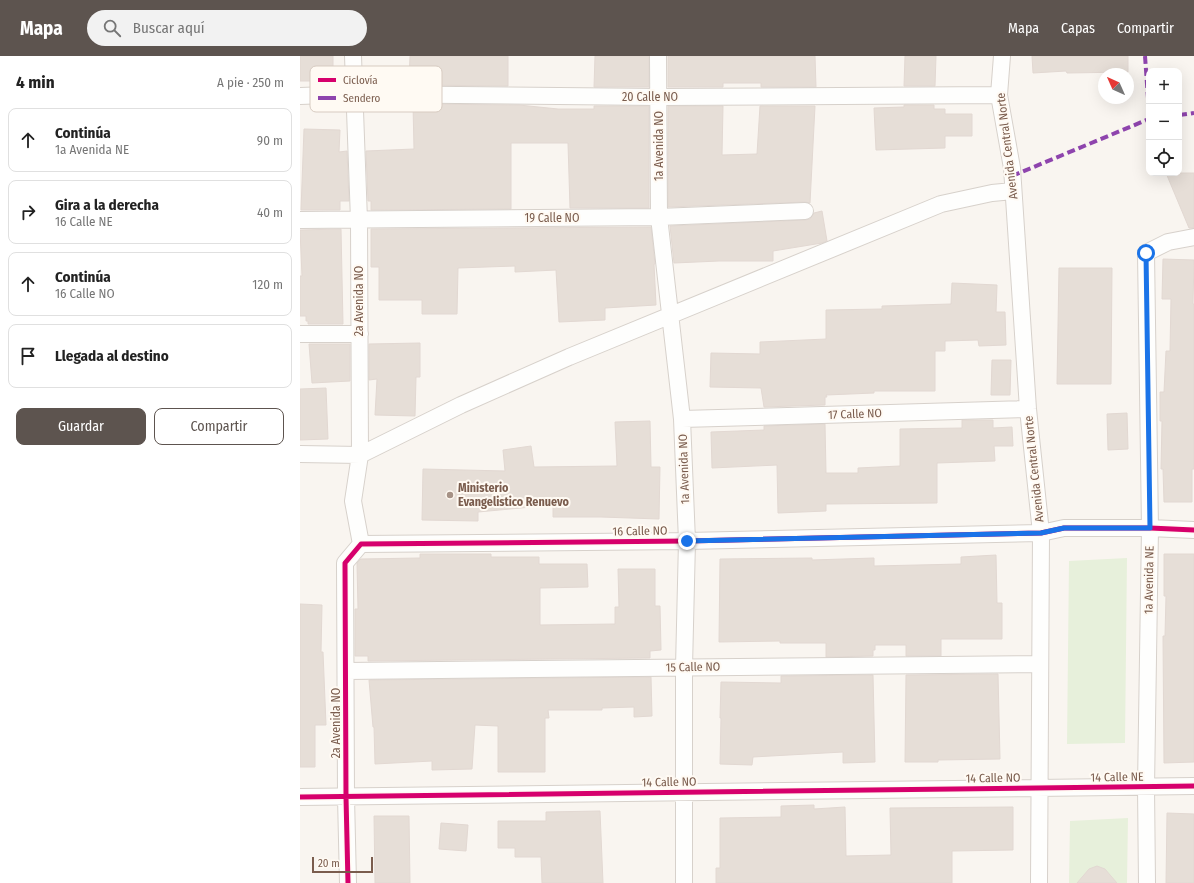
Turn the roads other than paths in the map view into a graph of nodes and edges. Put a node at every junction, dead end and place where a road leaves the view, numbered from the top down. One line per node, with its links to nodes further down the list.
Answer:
1 (353, 56): 4 (street, 2a Avenida NO)
2 (658, 56): 9 (street, 1a Avenida NO)
3 (1002, 56): 6 (street, Avenida Central Norte)
4 (353, 66)
5 (442, 95): 9 (street, 20 Calle NO)
6 (999, 95): 9 (street, 20 Calle NO); 11 (street, Avenida Central Norte)
7 (300, 96): 8 (street, 20 Calle NO)
8 (310, 96)
9 (659, 97): 13 (street, 1a Avenida NO)
10 (355, 112): 15 (street, 2a Avenida NO)
11 (1013, 190): 17 (street); 20 (street, Avenida Central Norte)
12 (805, 211): 13 (street, 19 Calle NO)
13 (660, 217): 15 (street, 19 Calle NO); 17 (street, 1a Avenida NO)
14 (300, 220): 15 (street, 19 Calle NO)
15 (359, 220): 19 (street, 2a Avenida NO)
16 (1194, 237): 24 (street, 1a Avenida NE)
17 (670, 316): 21 (street, 1a Avenida NO); 23 (street)
18 (300, 334): 19 (street)
19 (360, 334): 23 (street, 2a Avenida NO)
20 (1028, 409): 21 (street, 17 Calle NO); 26 (street, Avenida Central Norte)
21 (682, 419): 27 (street, 1a Avenida NO)
22 (300, 454): 23 (street)
23 (360, 455): 28 (street, 2a Avenida NO)
24 (1150, 528): 25 (street, 16 Calle NO); 26 (street, 16 Calle NO); 33 (street, 1a Avenida NE)
25 (1194, 530)
26 (1041, 533): 27 (street, 16 Calle NO); 29 (street, Avenida Central Norte)
27 (687, 541): 28 (street, 16 Calle NO); 30 (street, 1a Avenida NO)
28 (361, 544): 31 (street, 2a Avenida NO)
29 (1040, 664): 30 (street, 15 Calle NO); 34 (street, Avenida Central Norte)
30 (684, 667): 31 (street, 15 Calle NO); 35 (street, 1a Avenida NO)
31 (346, 671): 36 (street, 2a Avenida NO)
32 (1194, 786): 33 (street, 14 Calle NE)
33 (1146, 787): 34 (street, 14 Calle NE); 41 (street, 1a Avenida NE)
34 (1039, 788): 35 (street, 14 Calle NO); 40 (street, Avenida Central Norte)
35 (683, 792): 36 (street, 14 Calle NO); 39 (street, 1a Avenida NO)
36 (346, 796): 37 (street, 14 Calle NO); 38 (street, 2a Avenida NO)
37 (300, 797)
38 (348, 883)
39 (684, 883)
40 (1039, 883)
41 (1147, 883)

